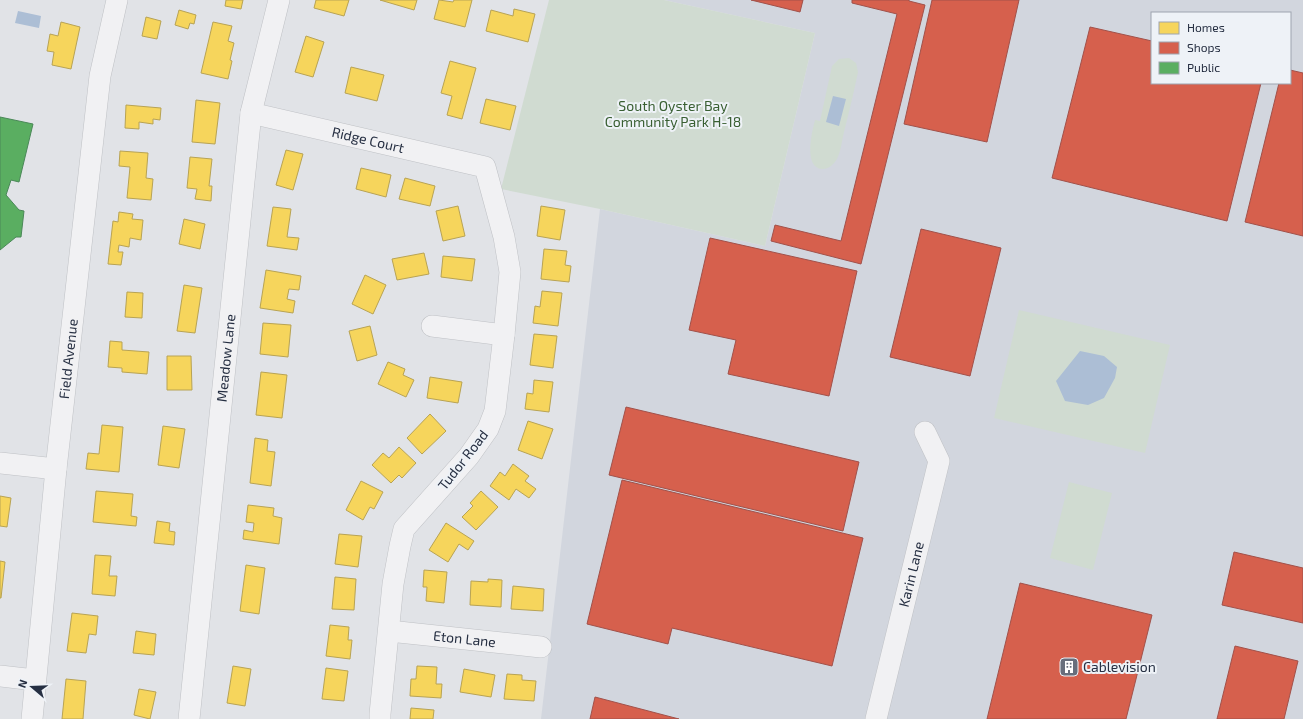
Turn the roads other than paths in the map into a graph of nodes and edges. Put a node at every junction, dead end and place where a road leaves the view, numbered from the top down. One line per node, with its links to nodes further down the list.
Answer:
1 (117, 0): 9 (street, Field Avenue)
2 (278, 0): 3 (street, Meadow Lane)
3 (251, 113): 4 (street, Ridge Court); 15 (street, Meadow Lane)
4 (485, 167): 6 (street, Tudor Road)
5 (432, 326): 6 (street)
6 (504, 335): 10 (street, Tudor Road)
7 (925, 432): 17 (street, Karin Lane)
8 (0, 463): 9 (street)
9 (56, 469): 13 (street, Field Avenue)
10 (389, 631): 11 (street, Eton Lane); 16 (street, Tudor Road)
11 (541, 647)
12 (0, 676): 13 (street)
13 (35, 680): 14 (street, Field Avenue)
14 (32, 719)
15 (189, 719)
16 (380, 719)
17 (876, 719)

